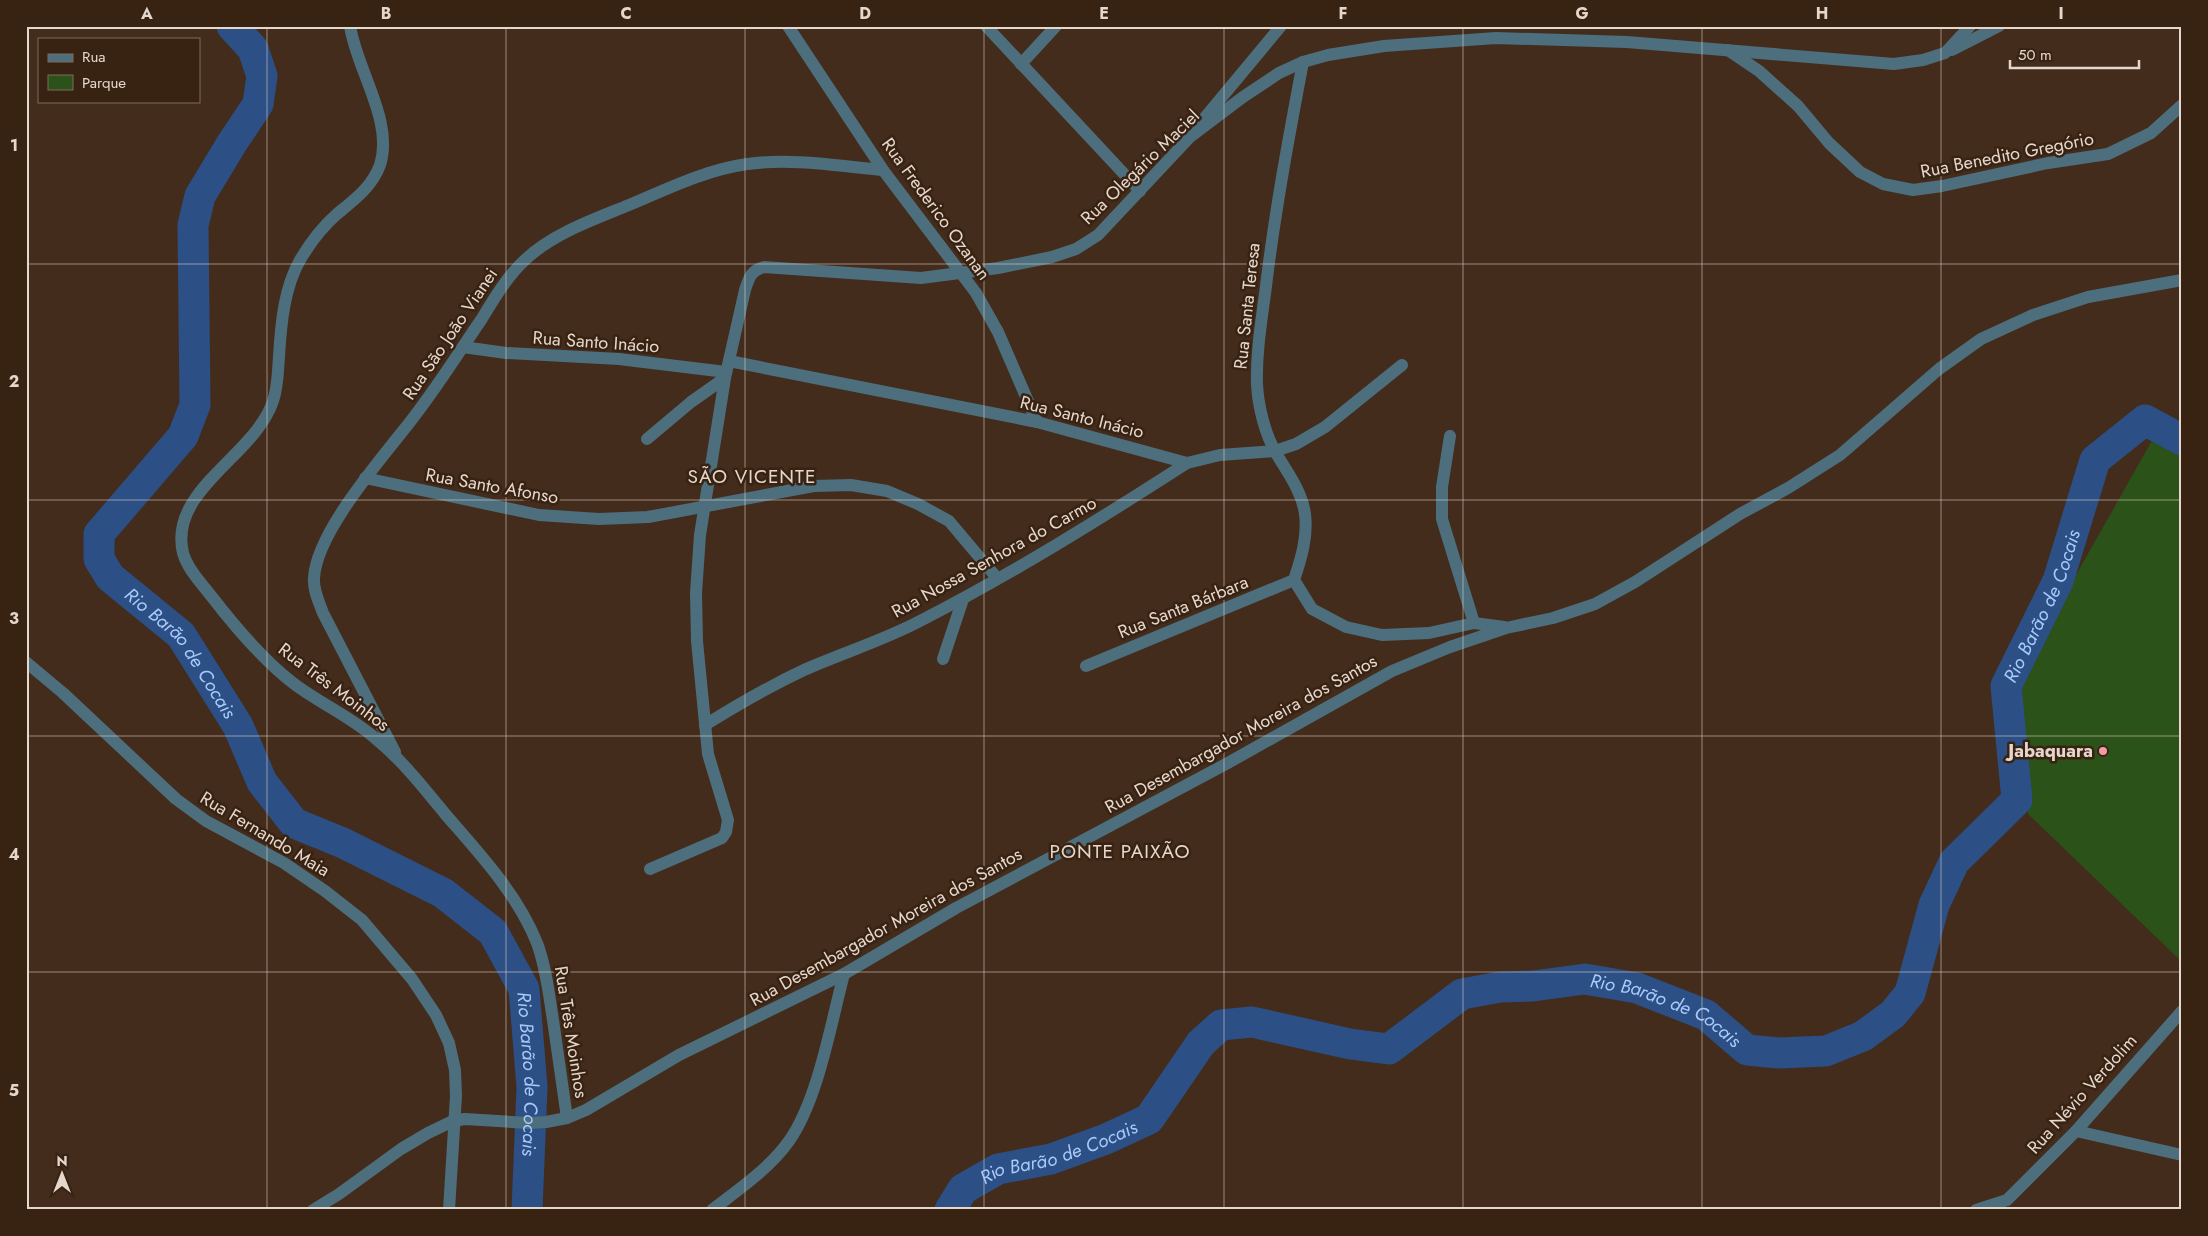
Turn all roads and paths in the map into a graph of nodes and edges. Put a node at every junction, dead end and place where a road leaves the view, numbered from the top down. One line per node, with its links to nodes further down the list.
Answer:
1 (350, 26): 37 (street, Rua Três Moinhos)
2 (788, 26): 14 (street, Rua Frederico Ozanan)
3 (986, 26): 11 (street)
4 (1056, 26): 11 (street)
5 (1281, 26): 13 (street)
6 (1970, 26): 9 (street)
7 (1999, 26): 9 (street, Rua Olegário Maciel)
8 (1726, 49): 9 (street, Rua Olegário Maciel); 10 (street, Rua Olegário Maciel); 12 (street, Rua Benedito Gregório)
9 (1945, 53)
10 (1303, 62): 13 (street, Rua Olegário Maciel); 24 (street, Rua Santa Teresa)
11 (1021, 64): 15 (street)
12 (2182, 105)
13 (1190, 137): 15 (street, Rua Olegário Maciel)
14 (883, 170): 16 (street, Rua Frederico Ozanan); 18 (street, Rua São João Vianei)
15 (1140, 191): 16 (street, Rua Olegário Maciel)
16 (964, 274): 20 (street, Rua Olegário Maciel); 21 (street, Rua Frederico Ozanan)
17 (2182, 280): 32 (street, Rua Desembargador Moreira dos Santos)
18 (463, 347): 20 (street, Rua Santo Inácio); 26 (street, Rua São João Vianei)
19 (1402, 365): 24 (street, Rua Santo Inácio)
20 (727, 370): 21 (street, Rua Santo Inácio); 23 (street); 27 (street)
21 (1037, 422): 25 (street, Rua Santo Inácio)
22 (1450, 436): 31 (street)
23 (647, 439)
24 (1275, 451): 25 (street, Rua Santo Inácio); 29 (street, Rua Santa Teresa)
25 (1187, 463): 28 (street, Rua Nossa Senhora do Carmo)
26 (365, 478): 27 (street, Rua Santo Afonso); 37 (street, Rua São João Vianei)
27 (704, 507): 28 (street, Rua Santo Afonso); 36 (street)
28 (997, 578): 30 (street, Rua Nossa Senhora do Carmo)
29 (1294, 580): 31 (street); 35 (street, Rua Santa Bárbara)
30 (963, 599): 33 (street); 36 (street, Rua Nossa Senhora do Carmo)
31 (1474, 623): 32 (street)
32 (1506, 628): 39 (street, Rua Desembargador Moreira dos Santos)
33 (943, 659)
34 (26, 662): 42 (street, Rua Fernando Maia)
35 (1086, 666)
36 (705, 725): 38 (street)
37 (400, 761): 41 (street, Rua Três Moinhos)
38 (650, 869)
39 (844, 974): 41 (street, Rua Desembargador Moreira dos Santos); 47 (street)
40 (2182, 1011): 43 (street, Rua Névio Verdolim)
41 (567, 1118): 42 (street, Rua Desembargador Moreira dos Santos)
42 (453, 1122): 45 (street, Rua Desembargador Moreira dos Santos); 46 (street, Rua Fernando Maia)
43 (2076, 1131): 44 (street); 48 (street, Rua Névio Verdolim)
44 (2182, 1155)
45 (313, 1210)
46 (449, 1210)
47 (712, 1210)
48 (1976, 1210)

